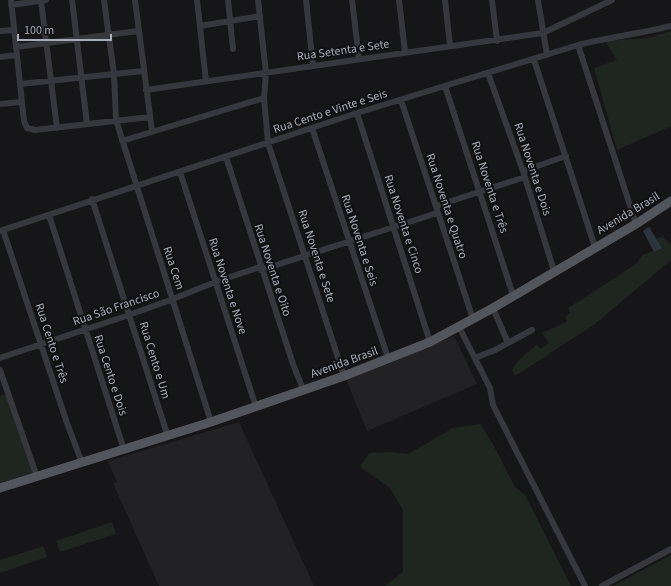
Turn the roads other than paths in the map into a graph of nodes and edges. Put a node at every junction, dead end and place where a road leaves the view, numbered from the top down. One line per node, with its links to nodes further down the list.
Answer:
1 (44, 0): 15 (street); 27 (street)
2 (72, 0): 25 (street)
3 (104, 0): 24 (street, Rua Cem)
4 (135, 0): 22 (street)
5 (197, 0): 18 (street)
6 (228, 0): 17 (street)
7 (258, 0): 16 (street, Rua Noventa e Sete)
8 (306, 0): 38 (street)
9 (352, 0): 36 (street)
10 (399, 0): 32 (street)
11 (444, 0): 29 (street)
12 (492, 0): 26 (street)
13 (538, 0): 23 (street)
14 (612, 0): 23 (street, Rua Setenta e Sete)
15 (11, 3): 20 (street)
16 (260, 16): 17 (street); 40 (street, Rua Noventa e Sete)
17 (230, 21): 18 (street); 31 (street)
18 (200, 26): 44 (street)
19 (671, 26): 28 (street, Rua Cento e Vinte e Seis)
20 (14, 30): 21 (street); 30 (street)
21 (0, 31)
22 (138, 31): 24 (street); 39 (street)
23 (543, 33): 26 (street, Rua Setenta e Sete); 34 (street)
24 (108, 35): 25 (street); 42 (street, Rua Cem)
25 (76, 39): 27 (street); 43 (street)
26 (497, 40): 29 (street, Rua Setenta e Sete)
27 (47, 43): 30 (street); 45 (street)
28 (578, 45): 34 (street, Rua Cento e Vinte e Seis); 73 (street)
29 (450, 46): 32 (street, Rua Setenta e Sete)
30 (16, 47): 33 (street)
31 (233, 49)
32 (405, 52): 36 (street, Rua Setenta e Sete)
33 (16, 55): 35 (street); 46 (street)
34 (547, 55): 37 (street, Rua Cento e Vinte e Seis)
35 (0, 57)
36 (359, 59): 38 (street, Rua Setenta e Sete)
37 (534, 60): 41 (street, Rua Cento e Vinte e Seis); 62 (street)
38 (313, 66): 40 (street, Rua Setenta e Sete)
39 (143, 71): 42 (street); 48 (street)
40 (266, 73): 44 (street, Rua Setenta e Sete); 49 (street, Rua Noventa e Sete)
41 (488, 73): 47 (street, Rua Cento e Vinte e Seis); 65 (street, Rua Noventa e Dois)
42 (114, 74): 43 (street); 55 (street, Rua Cem)
43 (82, 78): 45 (street); 56 (street)
44 (206, 81): 48 (street, Rua Setenta e Sete)
45 (51, 82): 46 (street); 57 (street)
46 (20, 84): 51 (street)
47 (446, 86): 50 (street, Rua Cento e Vinte e Seis); 67 (street, Rua Noventa e Três)
48 (146, 90): 54 (street)
49 (264, 98): 59 (street); 61 (street, Rua Noventa e Sete)
50 (401, 100): 53 (street, Rua Cento e Vinte e Seis); 70 (street, Rua Noventa e Quatro)
51 (21, 102): 52 (street); 57 (street)
52 (0, 104)
53 (356, 113): 58 (street, Rua Cento e Vinte e Seis); 74 (street, Rua Noventa e Cinco)
54 (150, 117): 55 (street); 59 (street)
55 (116, 120): 56 (street); 60 (street, Rua Cem)
56 (87, 124): 57 (street)
57 (57, 128)
58 (312, 128): 61 (street, Rua Cento e Vinte e Seis); 76 (street, Rua Noventa e Seis)
59 (152, 131): 60 (street)
60 (122, 142): 66 (street, Rua Cem)
61 (268, 143): 63 (street, Rua Cento e Vinte e Seis); 78 (street, Rua Noventa e Sete)
62 (566, 156): 65 (street); 77 (street)
63 (226, 157): 64 (street, Rua Cento e Vinte e Seis); 79 (street, Rua Noventa e Oito)
64 (180, 172): 66 (street, Rua Cento e Vinte e Seis); 81 (street, Rua Noventa e Nove)
65 (524, 174): 67 (street); 80 (street, Rua Noventa e Dois)
66 (136, 187): 68 (street, Rua Cento e Vinte e Seis); 83 (street, Rua Cem)
67 (480, 190): 70 (street); 82 (street, Rua Noventa e Três)
68 (92, 199): 72 (street, Rua Cento e Vinte e Seis); 85 (street, Rua Cento e Um)
69 (671, 201): 73 (main road, Avenida Brasil)
70 (436, 206): 71 (street, Rua Noventa e Quatro)
71 (437, 213): 74 (street, Rua São Francisco); 86 (street, Rua Noventa e Quatro)
72 (48, 215): 75 (street, Rua Cento e Vinte e Seis); 88 (street, Rua Cento e Dois)
73 (636, 224): 77 (main road, Avenida Brasil)
74 (393, 226): 76 (street, Rua São Francisco); 90 (street, Rua Noventa e Cinco)
75 (2, 230): 92 (street, Rua Cento e Três)
76 (348, 242): 78 (street, Rua São Francisco); 94 (street, Rua Noventa e Seis)
77 (595, 247): 80 (main road, Avenida Brasil)
78 (305, 256): 79 (street, Rua São Francisco); 97 (street, Rua Noventa e Sete)
79 (261, 268): 81 (street, Rua São Francisco); 98 (street, Rua Noventa e Oito)
80 (554, 271): 82 (main road, Avenida Brasil)
81 (215, 282): 83 (street, Rua São Francisco); 101 (street, Rua Noventa e Nove)
82 (513, 296): 84 (main road, Avenida Brasil)
83 (173, 299): 85 (street, Rua São Francisco); 102 (street, Rua Cem)
84 (494, 308): 86 (main road, Avenida Brasil); 91 (street)
85 (129, 315): 88 (street, Rua São Francisco); 103 (street, Rua Cento e Um)
86 (473, 319): 87 (main road, Avenida Brasil)
87 (458, 327): 90 (main road, Avenida Brasil); 95 (street)
88 (85, 329): 92 (street, Rua São Francisco); 104 (street, Rua Cento e Dois)
89 (532, 330): 91 (street)
90 (430, 342): 94 (main road, Avenida Brasil)
91 (508, 343): 95 (street)
92 (41, 345): 93 (street, Rua São Francisco); 105 (street, Rua Cento e Três)
93 (0, 358)
94 (388, 358): 97 (main road, Avenida Brasil)
95 (475, 358): 109 (street)
96 (0, 370): 99 (street)
97 (344, 376): 98 (main road, Avenida Brasil)
98 (303, 389): 101 (main road, Avenida Brasil)
99 (7, 392): 100 (street); 106 (street)
100 (0, 394)
101 (256, 407): 102 (main road, Avenida Brasil)
102 (211, 422): 103 (main road, Avenida Brasil)
103 (168, 437): 104 (main road, Avenida Brasil)
104 (124, 450): 105 (main road, Avenida Brasil)
105 (82, 463): 106 (main road, Avenida Brasil)
106 (37, 477): 107 (main road, Avenida Brasil)
107 (0, 488)
108 (671, 549): 110 (street)
109 (585, 586)
110 (602, 586)

